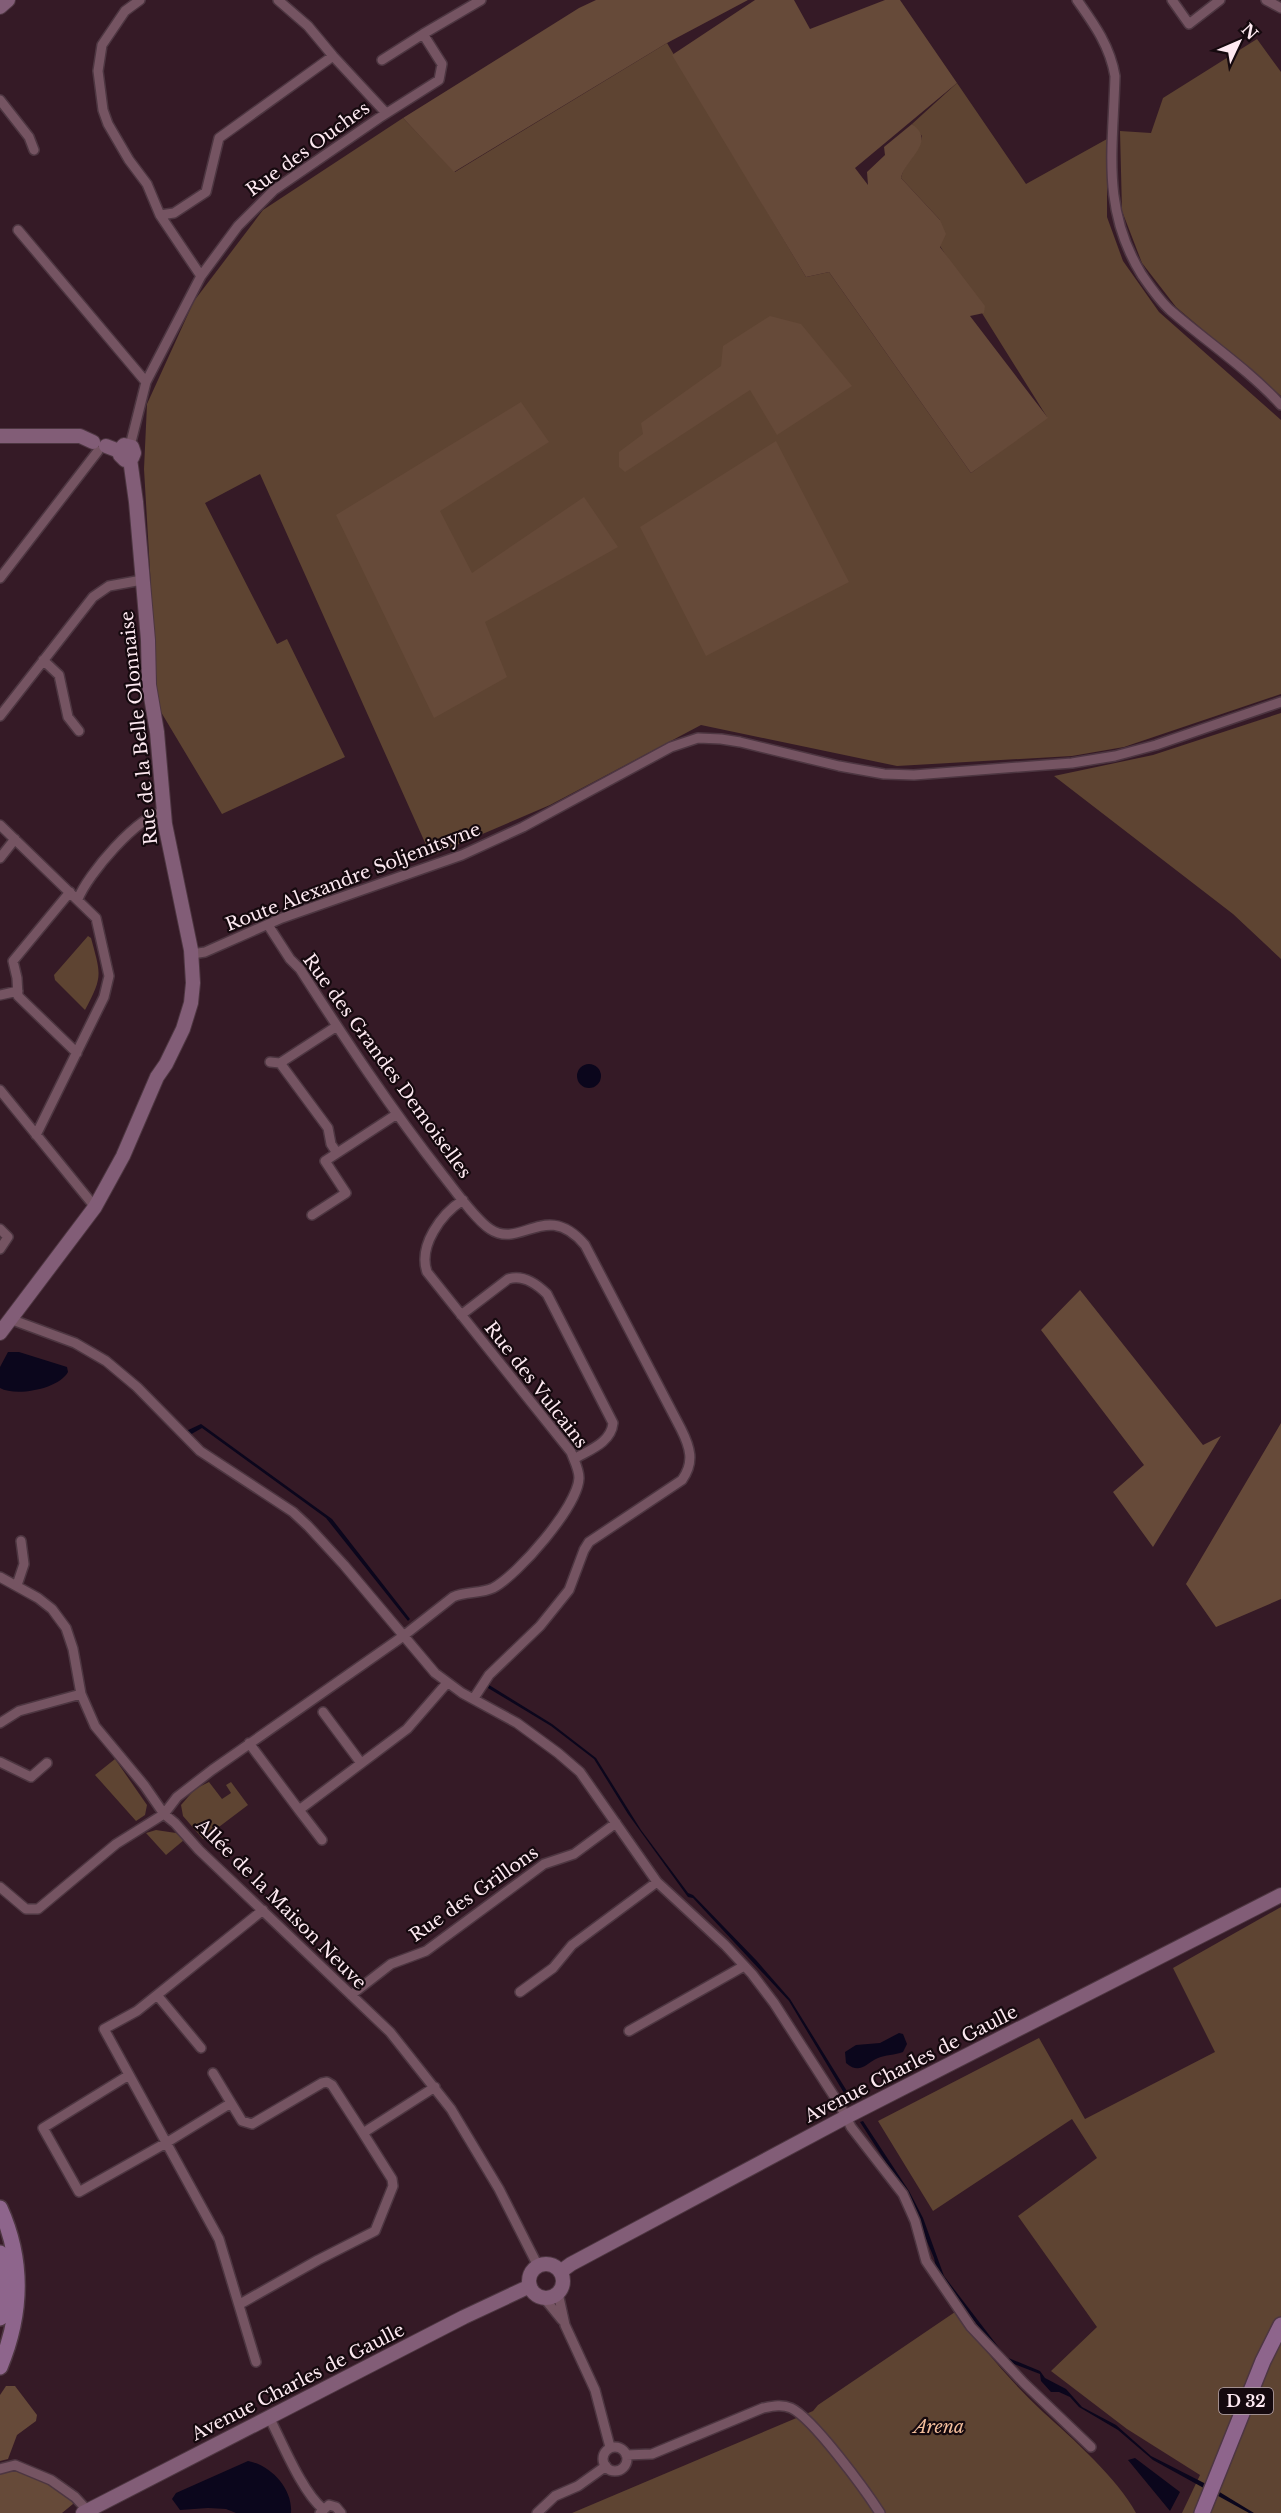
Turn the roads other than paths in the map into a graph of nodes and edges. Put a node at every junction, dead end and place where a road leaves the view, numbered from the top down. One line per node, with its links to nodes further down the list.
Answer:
1 (8, 0): 9 (main road)
2 (140, 0): 17 (street)
3 (278, 0): 12 (street, Rue des Ouches)
4 (481, 0): 11 (street)
5 (1077, 0): 21 (street)
6 (1172, 0): 7 (street)
7 (1220, 0)
8 (1266, 0): 10 (street)
9 (0, 7)
10 (1281, 8)
11 (423, 34): 13 (street); 15 (street)
12 (333, 56): 15 (street, Rue des Ouches); 17 (street)
13 (382, 60)
14 (0, 102): 16 (street)
15 (386, 113): 19 (street, Rue des Ouches)
16 (34, 150)
17 (160, 215): 19 (street)
18 (18, 230): 20 (street)
19 (201, 276): 20 (street, Rue des Ouches)
20 (146, 382): 23 (street, Rue des Ouches)
21 (1281, 405)
22 (0, 436): 23 (main road)
23 (113, 449): 24 (street); 25 (main road, Rue de la Belle Olonnaise)
24 (0, 578)
25 (142, 580): 26 (street); 30 (main road, Rue de la Belle Olonnaise)
26 (43, 660): 28 (street); 29 (street)
27 (1281, 702): 36 (street, Route Alexandre Soljenitsyne)
28 (0, 716)
29 (79, 731)
30 (164, 812): 35 (street); 37 (main road, Rue de la Belle Olonnaise)
31 (0, 825): 32 (street)
32 (15, 839): 33 (street); 34 (street)
33 (0, 858)
34 (70, 891): 35 (street); 38 (street)
35 (78, 899): 41 (street)
36 (268, 924): 37 (street, Route Alexandre Soljenitsyne); 40 (street, Rue des Grandes Demoiselles)
37 (192, 954): 47 (main road, Rue de la Belle Olonnaise)
38 (18, 991): 39 (street); 41 (street)
39 (0, 995)
40 (337, 1026): 43 (street, Rue des Grandes Demoiselles); 45 (street)
41 (77, 1053): 44 (street)
42 (0, 1090): 44 (street)
43 (397, 1114): 45 (street); 46 (street, Rue des Grandes Demoiselles)
44 (36, 1135): 47 (street)
45 (337, 1153): 48 (street)
46 (462, 1200): 51 (street, Rue des Vulcains); 61 (street, Rue des Grandes Demoiselles)
47 (95, 1207): 52 (main road, Rue de la Belle Olonnaise)
48 (312, 1215)
49 (0, 1228): 50 (street)
50 (0, 1249)
51 (461, 1315): 54 (street, Rue des Vulcains); 54 (street)
52 (10, 1320): 53 (main road, Rue de la Belle Olonnaise); 58 (street)
53 (0, 1333)
54 (574, 1459): 58 (street, Rue des Vulcains)
55 (21, 1541): 57 (street)
56 (0, 1577): 57 (street, Allée de la Maison Neuve)
57 (17, 1585): 60 (street, Allée de la Maison Neuve)
58 (402, 1637): 59 (street); 64 (street)
59 (447, 1683): 61 (street); 67 (street)
60 (81, 1694): 63 (street); 69 (street, Allée de la Maison Neuve)
61 (474, 1698): 70 (street)
62 (323, 1712): 67 (street)
63 (0, 1723)
64 (249, 1743): 68 (street); 69 (street)
65 (0, 1762): 66 (street)
66 (47, 1763)
67 (361, 1763): 68 (street)
68 (299, 1810): 71 (street)
69 (164, 1814): 73 (street); 75 (street, Allée de la Maison Neuve)
70 (616, 1824): 72 (street); 79 (street, Rue des Grillons)
71 (322, 1840)
72 (657, 1882): 76 (street); 77 (street)
73 (0, 1887)
74 (1281, 1895): 86 (main road, Avenue Charles de Gaulle)
75 (263, 1911): 78 (street); 79 (street, Allée de la Maison Neuve)
76 (744, 1966): 80 (street); 86 (street)
77 (520, 1992)
78 (157, 1995): 81 (street); 83 (street)
79 (351, 1995): 84 (street, Allée de la Maison Neuve)
80 (629, 2031)
81 (201, 2048)
82 (213, 2073): 85 (street)
83 (129, 2075): 88 (street); 88 (street)
84 (435, 2087): 87 (street); 91 (street, Allée de la Maison Neuve)
85 (231, 2103): 87 (street); 88 (street)
86 (846, 2117): 92 (main road, Avenue Charles de Gaulle); 101 (street)
87 (363, 2133): 95 (street)
88 (166, 2143): 95 (street)
89 (0, 2208): 99 (main road)
90 (0, 2253): 96 (main road)
91 (538, 2266): 92 (main road); 93 (main road)
92 (560, 2272): 94 (main road)
93 (530, 2286): 94 (main road); 100 (main road, Avenue Charles de Gaulle)
94 (551, 2295): 102 (street)
95 (240, 2304): 98 (street)
96 (0, 2318)
97 (1281, 2325): 106 (main road, D 32)
98 (256, 2362)
99 (0, 2367)
100 (269, 2417): 107 (street); 108 (main road, Avenue Charles de Gaulle)
101 (1091, 2447)
102 (610, 2448): 103 (street); 104 (street)
103 (626, 2455): 104 (street); 111 (street)
104 (606, 2466): 110 (street)
105 (0, 2469): 108 (street)
106 (1205, 2506)
107 (321, 2511): 109 (street)
108 (86, 2512)
109 (341, 2513)
110 (537, 2513)
111 (880, 2513)

